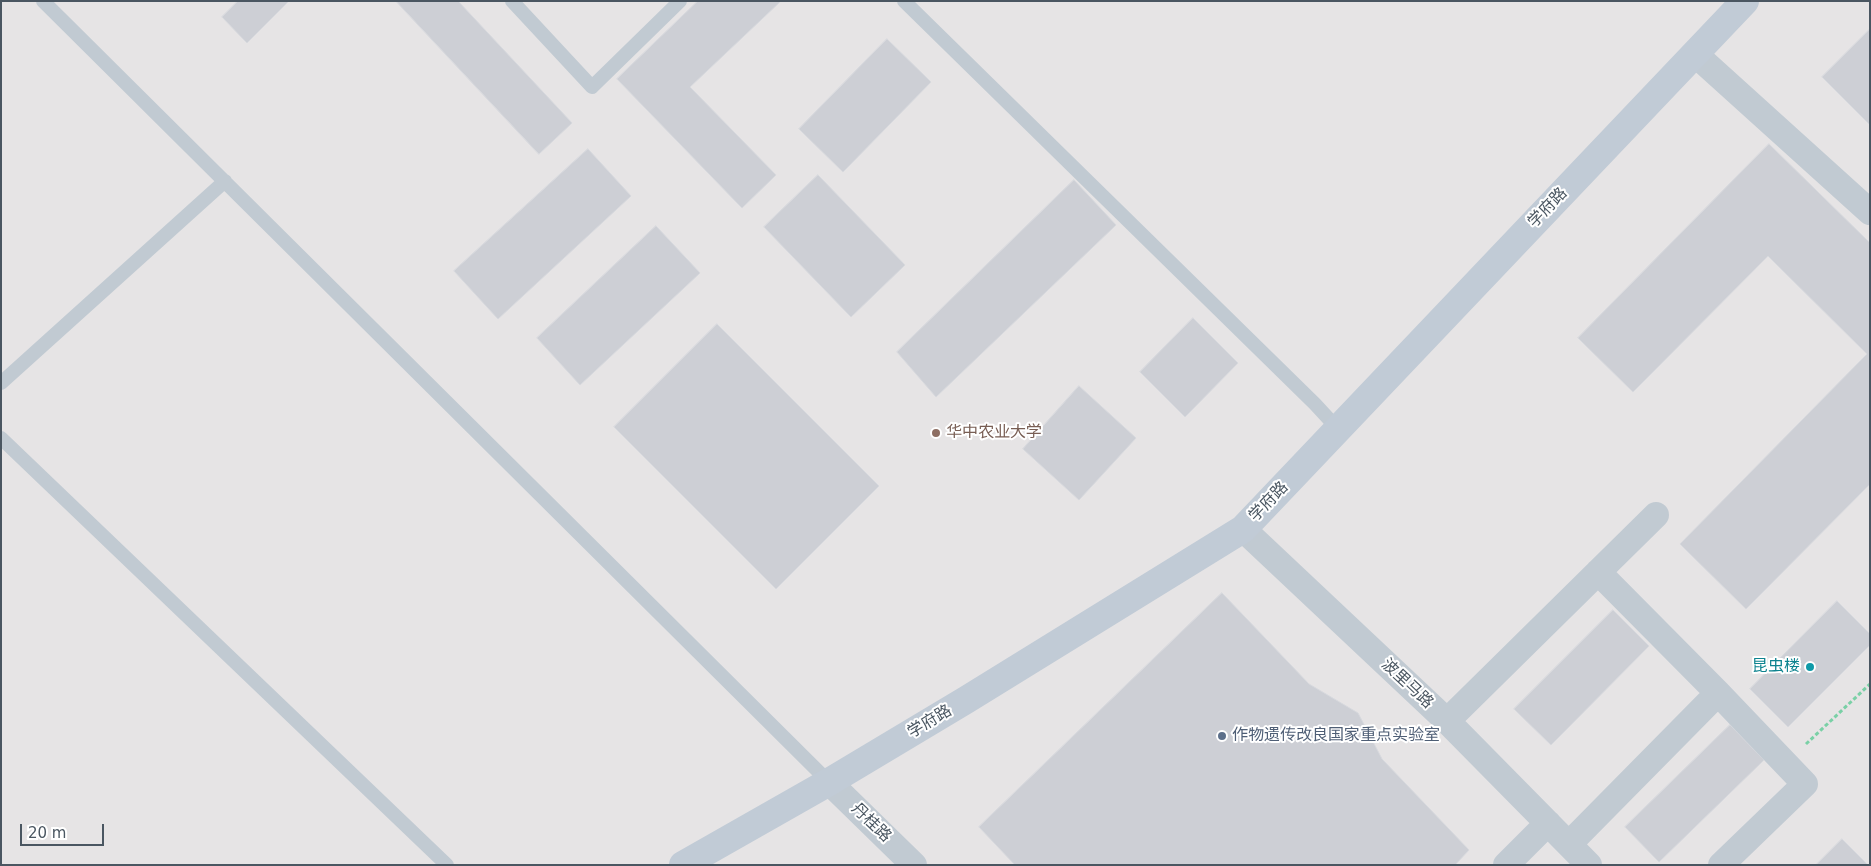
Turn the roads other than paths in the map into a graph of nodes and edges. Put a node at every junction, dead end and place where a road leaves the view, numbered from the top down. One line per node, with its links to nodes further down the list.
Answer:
1 (43, 1): 7 (lane)
2 (512, 1): 3 (lane)
3 (680, 1)
4 (904, 1): 10 (lane)
5 (1745, 1): 6 (street, 学府路)
6 (1695, 54): 8 (street); 10 (street, 学府路)
7 (225, 182): 9 (lane); 17 (lane)
8 (1870, 212)
9 (1, 383)
10 (1338, 429): 13 (street, 学府路)
11 (1, 438): 20 (lane)
12 (1656, 515): 14 (street)
13 (1242, 529): 16 (street, 波里马路); 17 (street, 学府路)
14 (1598, 572): 15 (street); 16 (street)
15 (1718, 693): 19 (street); 25 (street)
16 (1447, 721): 18 (street, 波里马路)
17 (829, 782): 21 (street, 学府路); 22 (street, 丹桂路)
18 (1548, 823): 19 (street, 波里马路); 23 (street)
19 (1569, 844): 24 (street, 波里马路)
20 (447, 865)
21 (683, 865)
22 (914, 865)
23 (1506, 865)
24 (1589, 865)
25 (1721, 865)

